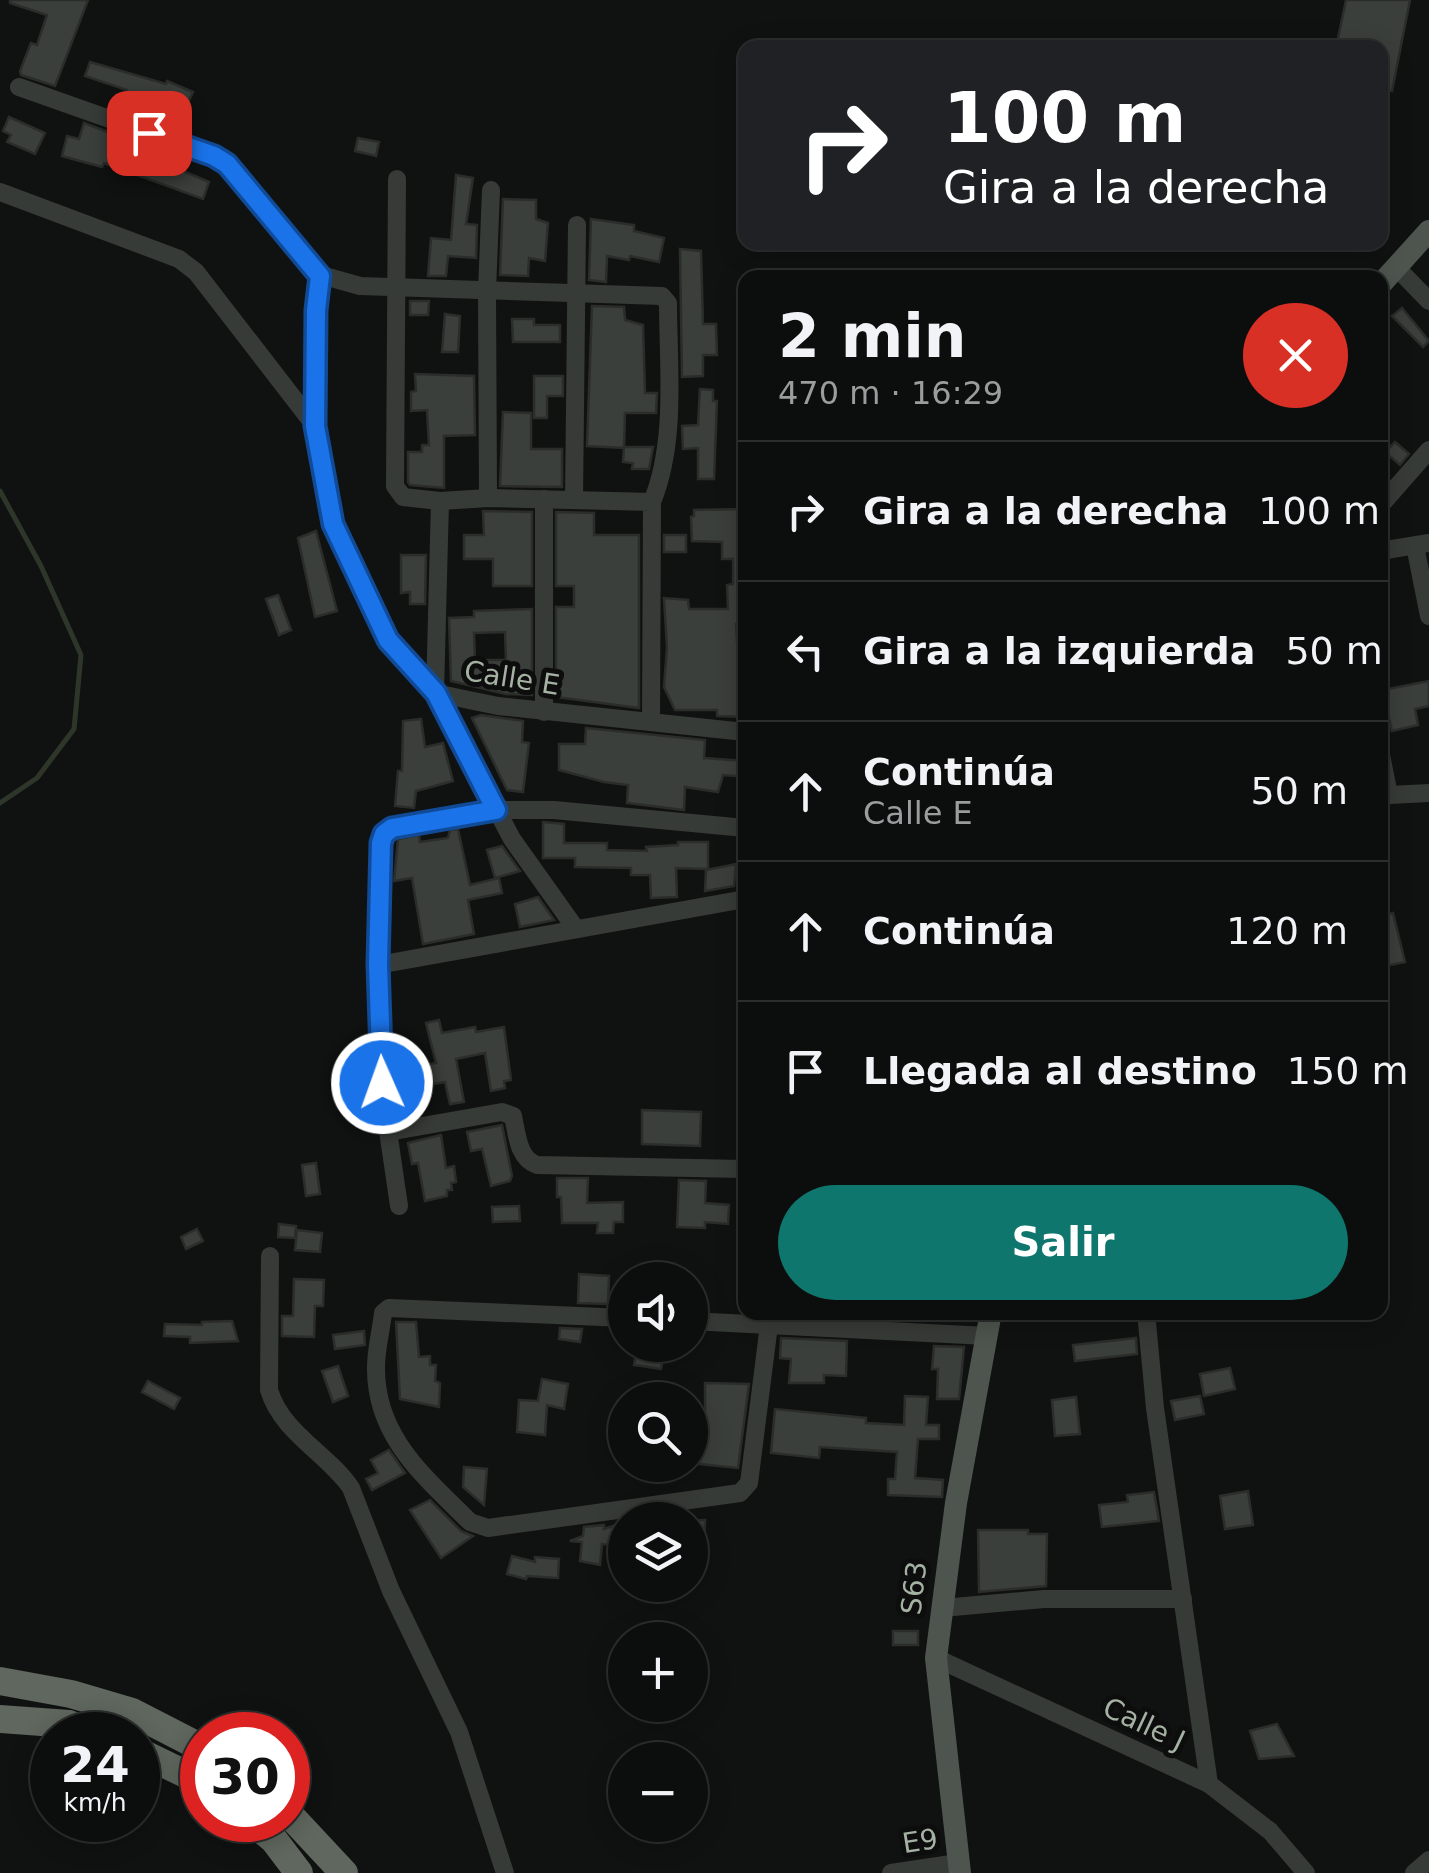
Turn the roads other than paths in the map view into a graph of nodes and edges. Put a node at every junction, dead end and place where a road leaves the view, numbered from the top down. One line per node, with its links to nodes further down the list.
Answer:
1 (19, 87): 7 (street)
2 (397, 179): 9 (street)
3 (491, 190): 10 (street)
4 (0, 192): 13 (street, Calle E)
5 (578, 225): 11 (street)
6 (1429, 231): 8 (main road)
7 (320, 276): 9 (street); 13 (street)
8 (1388, 276): 12 (street)
9 (396, 287): 10 (street); 19 (street)
10 (487, 291): 11 (street); 16 (street)
11 (575, 292): 18 (street); 20 (street)
12 (1429, 300)
13 (315, 426): 24 (street, Calle E)
14 (1429, 450): 15 (street)
15 (1388, 497)
16 (488, 498): 17 (street); 19 (street)
17 (544, 499): 18 (street); 25 (street)
18 (574, 500): 20 (street)
19 (440, 501): 24 (street)
20 (652, 502): 26 (street)
21 (1422, 544): 22 (street); 23 (street)
22 (1388, 550)
23 (1429, 616)
24 (436, 693): 25 (street, Calle E); 30 (street)
25 (544, 712): 26 (street, Calle E)
26 (652, 722): 27 (street, Calle E)
27 (738, 731)
28 (1429, 793): 29 (street)
29 (1388, 797)
30 (496, 810): 31 (street); 33 (street); 34 (street)
31 (738, 827)
32 (738, 900): 33 (street)
33 (576, 930): 34 (street)
34 (378, 964): 35 (street)
35 (388, 1132): 36 (street); 37 (street)
36 (738, 1169)
37 (398, 1206)
38 (270, 1256): 59 (street)
39 (608, 1317): 43 (street)
40 (990, 1320): 44 (main road, S63)
41 (1147, 1320): 45 (street)
42 (708, 1322): 43 (street)
43 (769, 1325): 44 (street)
44 (987, 1336): 46 (main road, S63)
45 (1184, 1599): 46 (street); 52 (street)
46 (942, 1608): 47 (main road, S63)
47 (936, 1658): 52 (street, Calle J); 56 (main road, S63)
48 (0, 1681): 51 (highway)
49 (0, 1719): 50 (highway)
50 (30, 1721)
51 (180, 1737)
52 (1209, 1784): 61 (street, Calle J)
53 (310, 1837): 58 (highway)
54 (276, 1842): 57 (highway)
55 (1429, 1860): 62 (street)
56 (959, 1868): 60 (street, E9)
57 (299, 1873)
58 (344, 1873)
59 (505, 1873)
60 (891, 1873)
61 (1306, 1873)
62 (1414, 1873)

